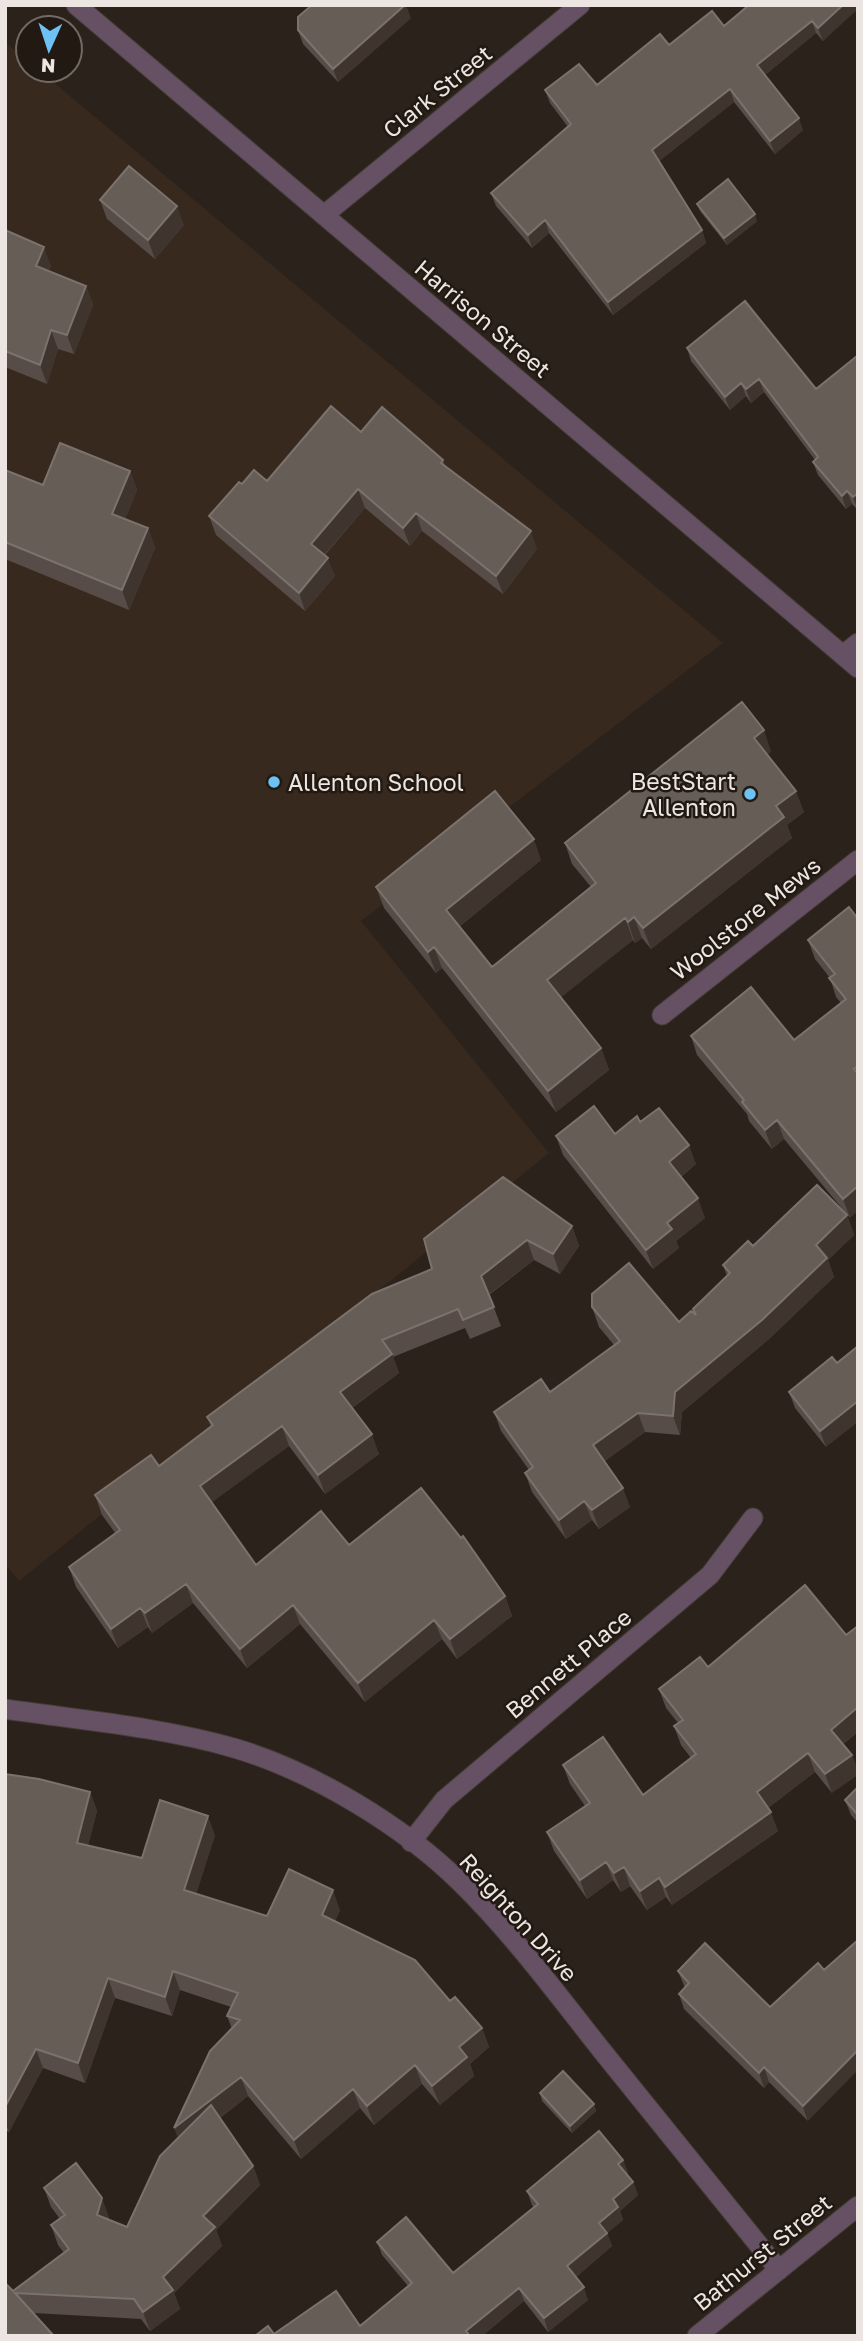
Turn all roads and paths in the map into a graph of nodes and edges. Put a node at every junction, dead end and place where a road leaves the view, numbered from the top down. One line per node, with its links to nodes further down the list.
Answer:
1 (76, 5): 3 (street, Harrison Street)
2 (580, 5): 3 (street, Clark Street)
3 (324, 215): 4 (street, Harrison Street)
4 (853, 655)
5 (858, 860): 6 (street, Woolstore Mews)
6 (662, 1015)
7 (753, 1518): 9 (street, Bennett Place)
8 (5, 1709): 9 (street, Reighton Drive)
9 (411, 1842): 11 (street, Reighton Drive)
10 (858, 2206): 11 (street, Bathurst Street)
11 (779, 2270): 12 (street, Bathurst Street)
12 (697, 2336)

